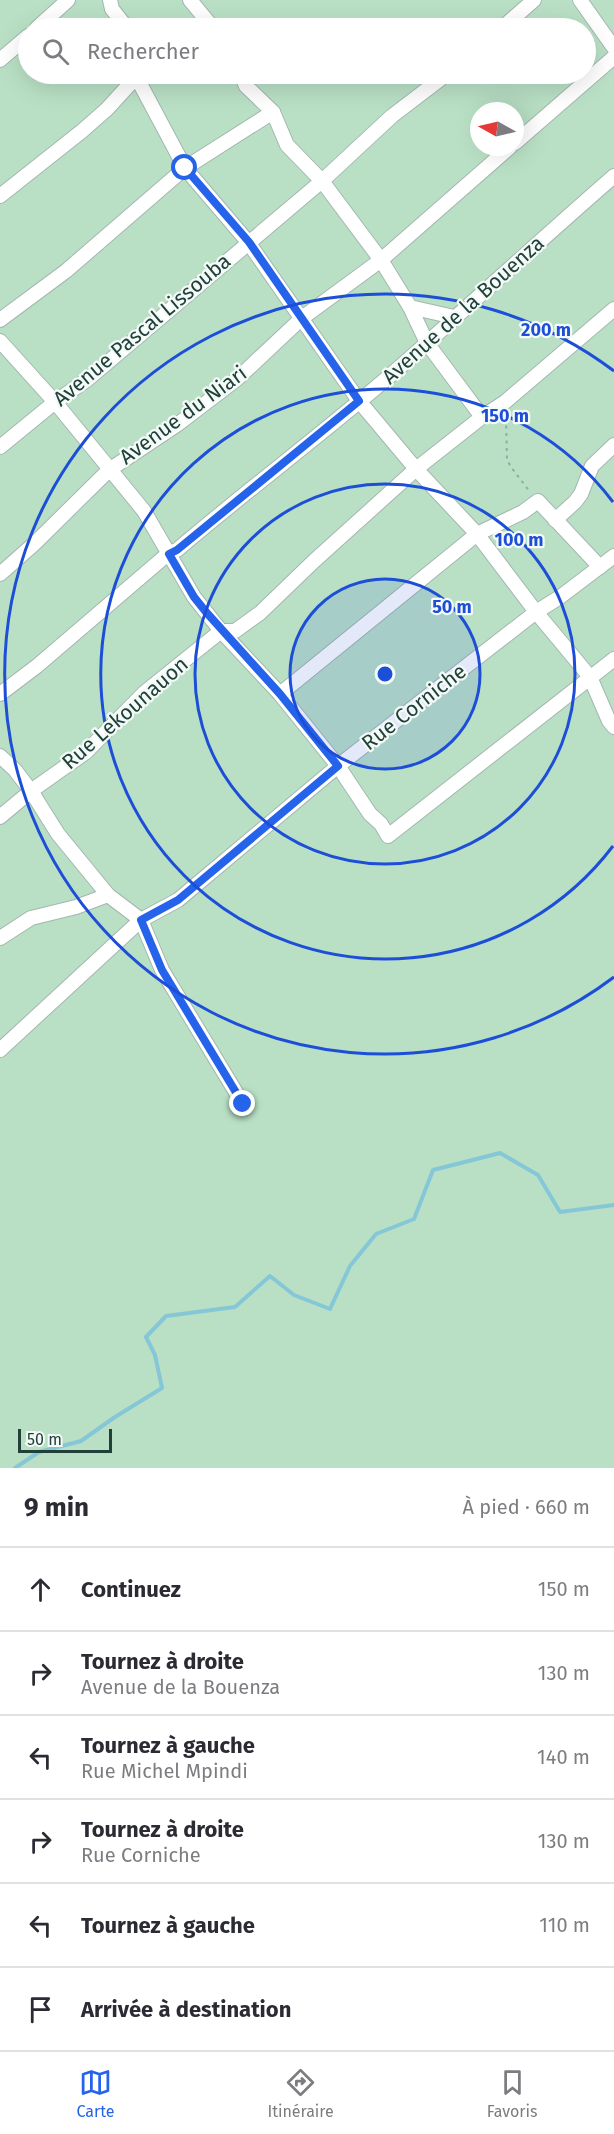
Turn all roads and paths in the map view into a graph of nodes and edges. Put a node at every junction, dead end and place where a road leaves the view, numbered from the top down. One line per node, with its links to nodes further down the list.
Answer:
1 (68, 0): 6 (street)
2 (110, 0): 7 (street)
3 (190, 0): 8 (street)
4 (534, 0): 9 (street)
5 (580, 0): 10 (street)
6 (49, 18)
7 (119, 18)
8 (205, 18)
9 (513, 18)
10 (593, 18)
11 (596, 23): 13 (street)
12 (18, 45): 15 (street)
13 (614, 48)
14 (614, 57): 16 (street)
15 (0, 60)
16 (596, 73)
17 (130, 84): 28 (street)
18 (142, 84): 25 (street)
19 (245, 84): 22 (street)
20 (434, 84): 27 (street, Avenue Pascal Lissouba)
21 (583, 84): 23 (street)
22 (273, 112): 25 (street); 27 (street)
23 (524, 135)
24 (500, 156): 30 (street, Avenue du Niari)
25 (185, 168): 29 (street); 35 (street)
26 (614, 176): 33 (street, Avenue de la Bouenza)
27 (322, 181): 29 (street, Avenue Pascal Lissouba); 30 (street)
28 (0, 196)
29 (249, 242): 34 (street); 39 (street, Avenue Pascal Lissouba)
30 (381, 260): 31 (street); 34 (street, Avenue du Niari)
31 (410, 307): 33 (street); 37 (street)
32 (614, 309): 40 (street, Rue Lekounauon)
33 (454, 317): 37 (street, Avenue de la Bouenza)
34 (302, 318): 38 (street); 45 (street, Avenue du Niari)
35 (0, 320)
36 (0, 341): 39 (street)
37 (427, 344): 38 (street, Avenue de la Bouenza); 41 (street)
38 (359, 401): 44 (street); 49 (street, Avenue de la Bouenza)
39 (55, 402): 43 (street, Avenue Pascal Lissouba); 45 (street)
40 (505, 402): 41 (street, Rue Lekounauon); 46 (path)
41 (482, 417): 44 (street, Rue Lekounauon)
42 (614, 445): 47 (street)
43 (0, 447)
44 (416, 469): 48 (street); 54 (street, Rue Lekounauon)
45 (110, 470): 49 (street); 52 (street, Avenue du Niari)
46 (538, 501): 47 (street); 48 (street)
47 (555, 519): 51 (street)
48 (477, 534): 53 (street); 58 (street)
49 (169, 554): 54 (street); 57 (street, Avenue de la Bouenza)
50 (614, 556): 51 (street, Rue Corniche)
51 (600, 567): 53 (street, Rue Corniche)
52 (0, 574)
53 (536, 612): 56 (street); 61 (street, Rue Corniche)
54 (221, 631): 58 (street); 62 (street, Rue Lekounauon)
55 (614, 659): 56 (street)
56 (590, 677): 59 (street); 61 (street)
57 (0, 694)
58 (280, 694): 61 (street)
59 (614, 727)
60 (0, 756): 62 (street)
61 (338, 766): 65 (street, Rue Corniche)
62 (31, 791): 63 (street, Rue Lekounauon); 64 (street)
63 (0, 817)
64 (108, 895): 65 (street); 66 (street)
65 (141, 920): 67 (street, Rue Corniche); 68 (street)
66 (0, 938)
67 (0, 1049)
68 (243, 1104)

